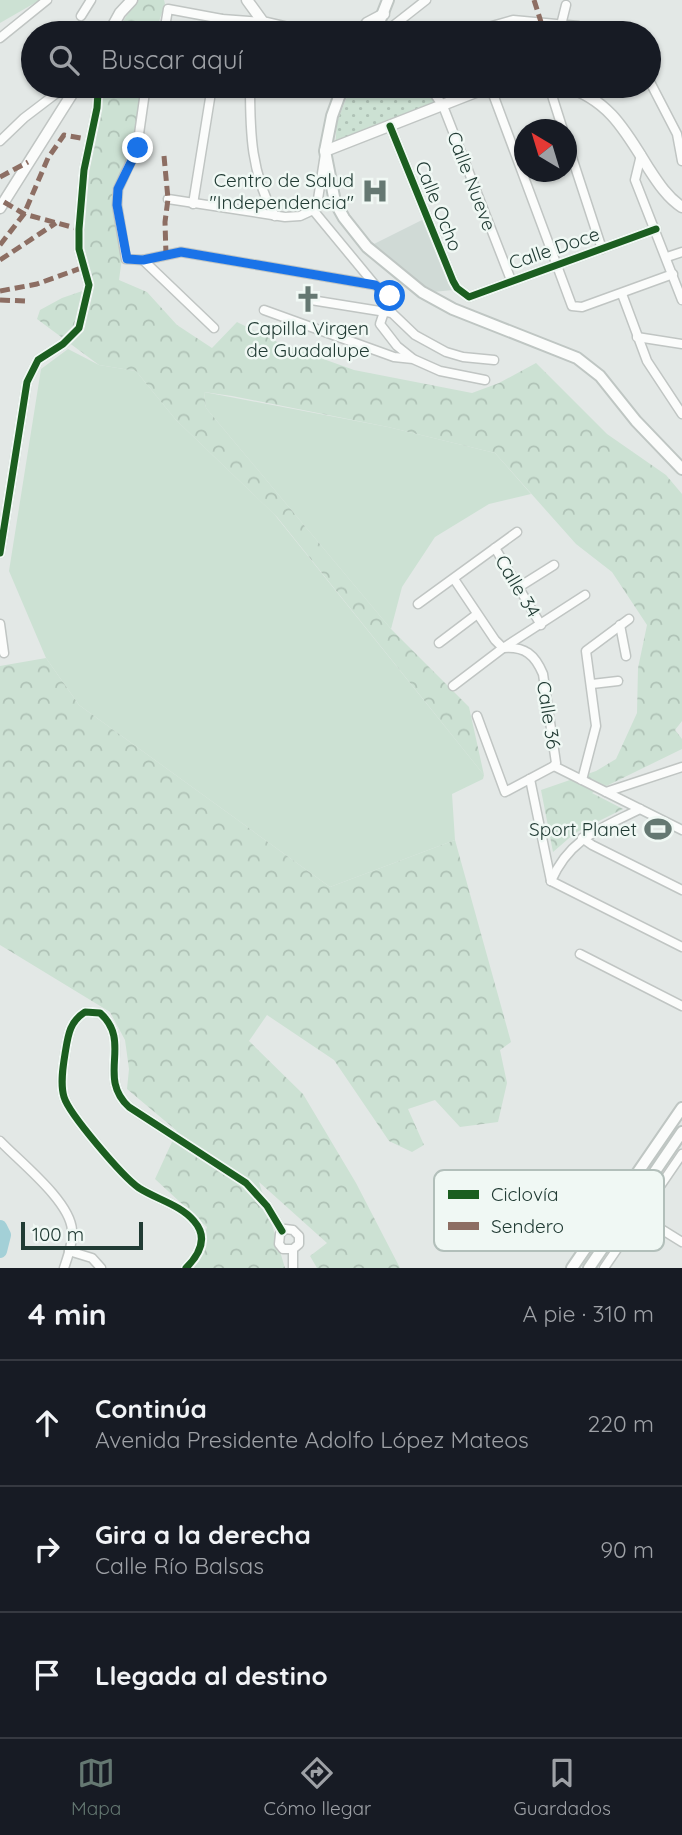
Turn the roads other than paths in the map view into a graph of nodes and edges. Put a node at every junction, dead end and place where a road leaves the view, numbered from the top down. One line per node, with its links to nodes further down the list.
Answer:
1 (47, 0): 11 (street)
2 (91, 0): 9 (street)
3 (132, 0): 13 (street)
4 (247, 0): 16 (street)
5 (388, 0): 8 (main road)
6 (426, 0): 19 (street)
7 (566, 5): 22 (street)
8 (384, 14): 17 (street); 18 (main road)
9 (81, 16)
10 (222, 19): 14 (street); 15 (street)
11 (21, 21)
12 (21, 21): 23 (street)
13 (116, 21)
14 (166, 21)
15 (249, 21)
16 (261, 21)
17 (372, 21)
18 (381, 21)
19 (399, 21)
20 (509, 21): 21 (street)
21 (529, 21)
22 (562, 21)
23 (0, 38)
24 (50, 98): 40 (street)
25 (69, 98): 48 (street)
26 (98, 98): 76 (street)
27 (144, 98): 55 (street)
28 (211, 98): 46 (street)
29 (250, 98): 50 (street)
30 (339, 98): 41 (main road)
31 (437, 98): 37 (street, Calle Nueve)
32 (462, 98): 37 (street)
33 (496, 98): 56 (street)
34 (553, 98): 38 (street)
35 (592, 98): 42 (street)
36 (658, 98): 43 (street)
37 (443, 106): 39 (street); 58 (street, Calle Nueve)
38 (560, 119)
39 (390, 126): 41 (street); 60 (street, Calle Ocho)
40 (0, 141)
41 (325, 151): 49 (street); 73 (main road)
42 (640, 155): 47 (street); 51 (street)
43 (682, 161)
44 (577, 173): 52 (street)
45 (168, 200): 46 (street)
46 (193, 204): 50 (street)
47 (682, 207)
48 (0, 208)
49 (313, 210): 50 (street); 59 (street)
50 (275, 216)
51 (656, 229): 52 (street, Calle Doce); 54 (street)
52 (602, 249): 56 (street, Calle Doce)
53 (682, 251): 54 (street)
54 (667, 257): 57 (street)
55 (143, 260): 59 (street); 66 (street)
56 (558, 264): 58 (street, Calle Doce); 61 (street)
57 (673, 274): 61 (street); 63 (street)
58 (511, 280): 60 (street, Calle Doce)
59 (375, 285): 65 (street)
60 (464, 294)
61 (622, 294): 67 (street)
62 (311, 300): 65 (street)
63 (682, 300)
64 (264, 310): 69 (street)
65 (388, 312): 69 (street); 70 (street)
66 (214, 328)
67 (637, 337): 68 (street); 72 (street)
68 (682, 344)
69 (413, 359): 71 (street)
70 (494, 360)
71 (485, 380)
72 (682, 414)
73 (682, 469)
74 (517, 533): 75 (street)
75 (495, 548): 78 (street); 79 (street, Calle 34)
76 (0, 553)
77 (554, 565): 79 (street)
78 (454, 579): 81 (street); 82 (street)
79 (519, 587): 85 (street, Calle 34)
80 (585, 595): 85 (street)
81 (418, 604)
82 (476, 614): 87 (street); 88 (street)
83 (629, 620): 86 (street)
84 (0, 624): 89 (street)
85 (541, 625): 88 (street)
86 (620, 625): 90 (street); 92 (street)
87 (439, 643)
88 (503, 648): 93 (street); 95 (street, Calle 36)
89 (4, 653)
90 (626, 656)
91 (618, 681): 92 (street)
92 (592, 684): 98 (street)
93 (453, 686)
94 (477, 716): 97 (street)
95 (554, 766): 97 (street); 98 (street)
96 (682, 767): 99 (street)
97 (530, 779): 103 (street)
98 (582, 780): 99 (street)
99 (606, 792): 100 (street)
100 (640, 809): 101 (street); 102 (street)
101 (682, 831)
102 (582, 838): 103 (street); 104 (street)
103 (551, 881): 105 (street)
104 (682, 890)
105 (682, 947)
106 (580, 954): 107 (street)
107 (682, 1006)
108 (682, 1108): 112 (main road)
109 (682, 1132): 113 (main road)
110 (0, 1141): 119 (street)
111 (682, 1154): 114 (street)
112 (639, 1170)
113 (656, 1170)
114 (664, 1181)
115 (282, 1231): 118 (street); 118 (street); 125 (street)
116 (664, 1231): 117 (street)
117 (682, 1242)
118 (293, 1250): 126 (street)
119 (69, 1251): 123 (street); 124 (street)
120 (584, 1251): 127 (main road)
121 (601, 1251): 128 (main road)
122 (616, 1251): 129 (street)
123 (64, 1268)
124 (101, 1268)
125 (186, 1268)
126 (293, 1268)
127 (572, 1268)
128 (589, 1268)
129 (604, 1268)

